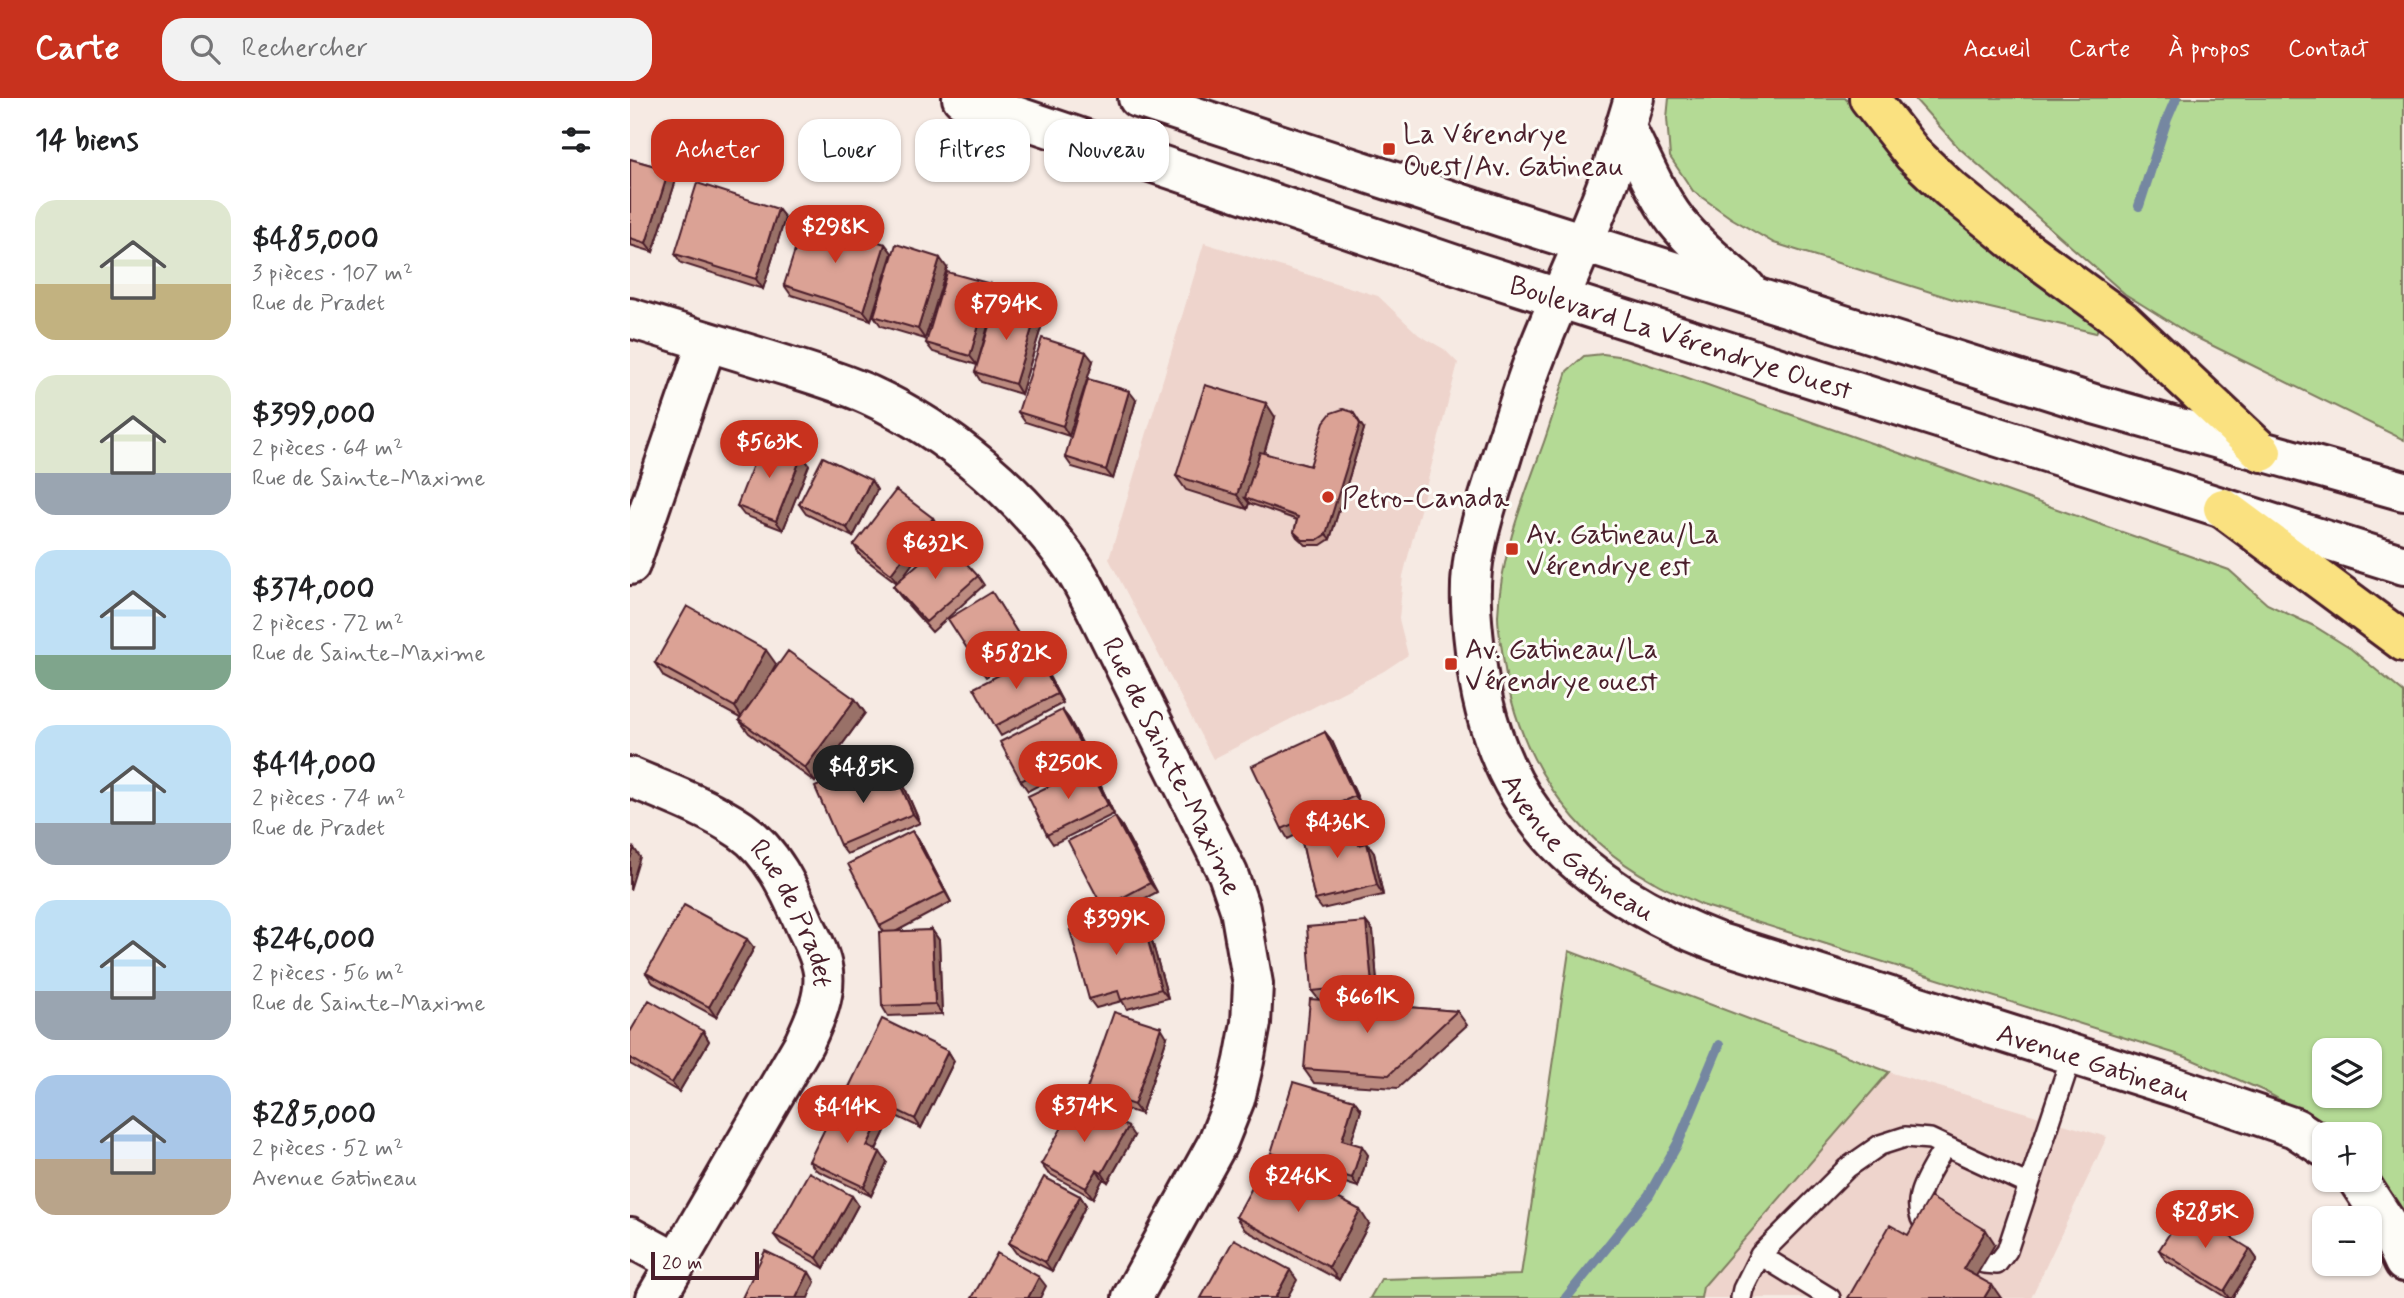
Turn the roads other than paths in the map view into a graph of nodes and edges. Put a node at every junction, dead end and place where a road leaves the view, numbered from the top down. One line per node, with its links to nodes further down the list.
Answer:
1 (962, 98): 7 (street, Boulevard La Vérendrye Ouest)
2 (1139, 98): 5 (street)
3 (1869, 98): 10 (highway)
4 (1630, 112): 5 (street, Avenue Gatineau); 6 (street)
5 (1583, 243): 6 (street); 7 (street, Avenue Gatineau)
6 (1755, 297): 10 (street)
7 (1560, 298): 12 (street, Boulevard La Vérendrye Ouest); 17 (street, Avenue Gatineau)
8 (630, 318): 9 (street, Rue de Sainte-Maxime)
9 (707, 342): 13 (street); 29 (street, Rue de Sainte-Maxime)
10 (2262, 452): 11 (street)
11 (2404, 491)
12 (2223, 509): 14 (street, Boulevard La Vérendrye Ouest); 15 (highway)
13 (630, 565)
14 (2404, 565)
15 (2404, 642)
16 (630, 777): 25 (street, Rue de Pradet)
17 (2072, 1055): 18 (street, Avenue Gatineau); 20 (lane)
18 (2312, 1139)
19 (1945, 1146): 20 (lane); 22 (lane); 24 (lane)
20 (2029, 1185): 27 (lane)
21 (2366, 1192): 26 (street)
22 (1928, 1230)
23 (630, 1237): 25 (street)
24 (1760, 1255): 30 (lane); 31 (lane)
25 (676, 1262): 28 (street, Rue de Pradet)
26 (2404, 1262)
27 (1984, 1263)
28 (656, 1298)
29 (1132, 1298)
30 (1741, 1298)
31 (1830, 1298)

